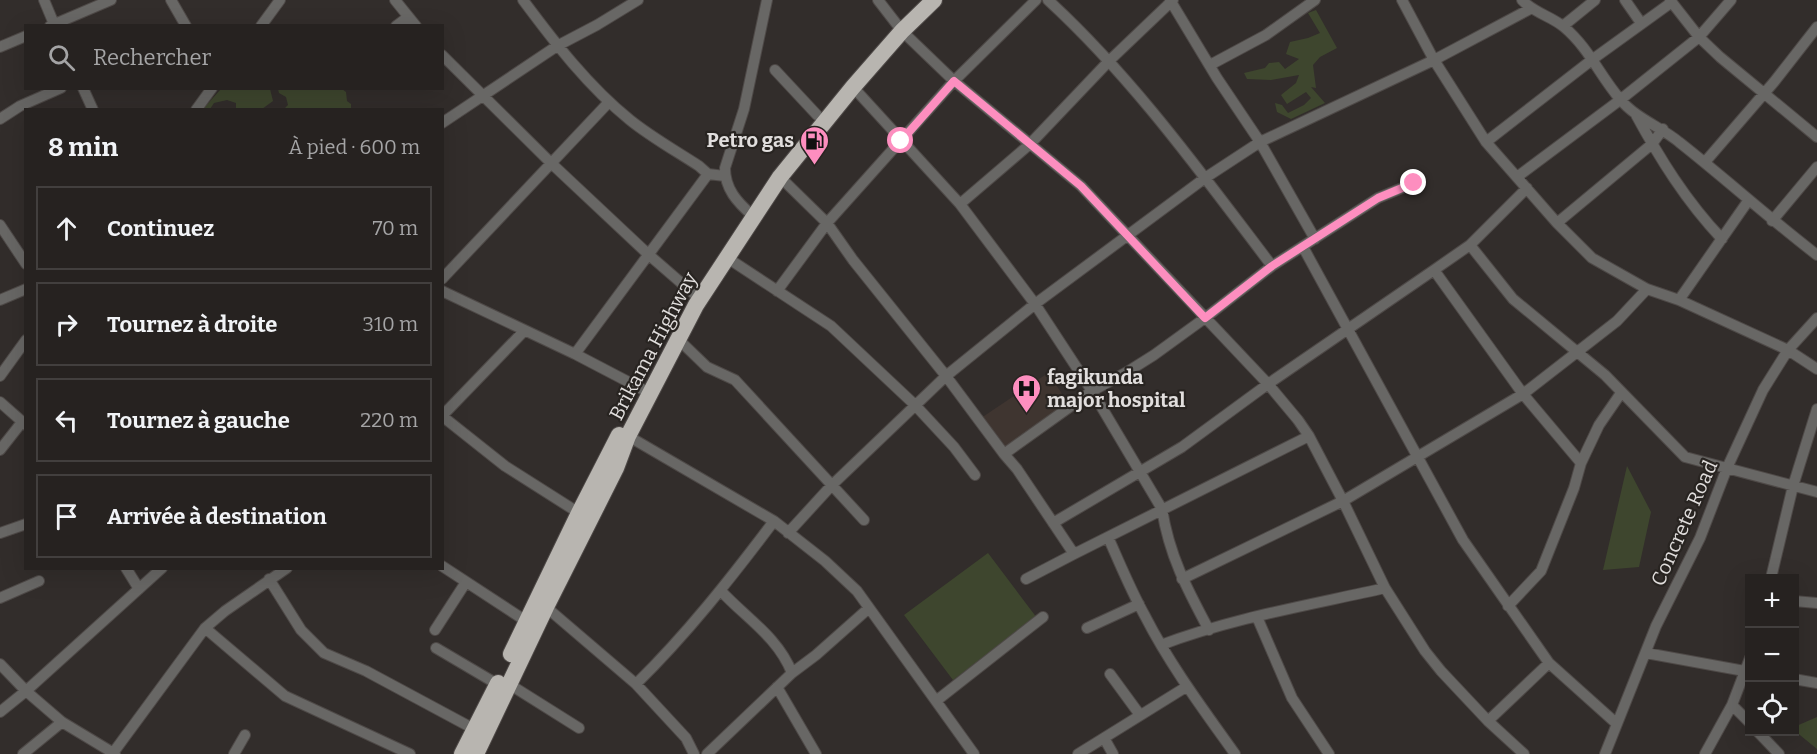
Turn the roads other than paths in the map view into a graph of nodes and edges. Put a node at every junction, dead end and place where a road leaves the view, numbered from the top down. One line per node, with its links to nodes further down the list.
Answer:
1 (44, 0): 24 (street)
2 (111, 0): 25 (street)
3 (171, 0): 26 (street)
4 (280, 0): 27 (street)
5 (395, 0): 22 (street)
6 (523, 0): 35 (street)
7 (638, 0): 35 (street)
8 (766, 0): 69 (street)
9 (878, 0): 32 (street)
10 (921, 0): 32 (highway, Brikama Highway)
11 (934, 0): 32 (highway, Brikama Highway)
12 (1036, 0): 43 (street)
13 (1048, 0): 40 (street)
14 (1315, 0): 41 (street)
15 (1402, 0): 39 (street)
16 (1595, 0): 30 (street)
17 (1625, 0): 23 (street)
18 (1731, 0): 34 (street)
19 (1172, 1): 40 (street); 41 (street)
20 (1671, 1): 23 (street); 34 (street)
21 (1526, 4): 30 (street); 39 (street)
22 (408, 17): 28 (street); 29 (street)
23 (1641, 23): 38 (street)
24 (52, 24)
25 (54, 24)
26 (185, 24)
27 (262, 24)
28 (399, 24)
29 (414, 24)
30 (1563, 26): 38 (street)
31 (1817, 27): 48 (street)
32 (899, 28): 43 (street); 44 (highway, Brikama Highway); 55 (highway, Brikama Highway)
33 (24, 37): 36 (street)
34 (1699, 38): 48 (street); 50 (street)
35 (557, 46): 49 (street); 51 (street)
36 (0, 47)
37 (444, 57): 49 (street)
38 (1593, 59): 50 (street); 62 (street)
39 (1434, 60): 61 (street); 62 (street)
40 (1109, 61): 63 (street); 72 (street)
41 (1210, 65): 61 (street)
42 (776, 70): 55 (street)
43 (954, 81): 60 (street); 63 (street)
44 (853, 87): 60 (street); 70 (highway, Brikama Highway)
45 (56, 90): 56 (street)
46 (84, 90): 52 (street)
47 (211, 90): 53 (street)
48 (1763, 94): 59 (street); 65 (street)
49 (483, 96): 57 (street); 66 (street)
50 (1620, 100): 54 (street); 71 (street)
51 (609, 102): 66 (street); 68 (street)
52 (92, 108)
53 (197, 108)
54 (1635, 113): 58 (street); 64 (street)
55 (817, 115): 77 (highway, Brikama Highway)
56 (0, 118)
57 (444, 122)
58 (1663, 129): 64 (street); 65 (street)
59 (1817, 137)
60 (901, 141): 76 (street); 79 (street)
61 (1260, 142): 72 (street); 83 (street)
62 (1486, 142): 71 (street)
63 (1030, 144): 76 (street); 82 (street)
64 (1652, 144): 80 (street); 84 (street)
65 (1705, 162): 75 (street)
66 (551, 163): 87 (street); 93 (street)
67 (1817, 167): 78 (street)
68 (708, 174): 69 (street); 87 (street)
69 (725, 176): 77 (street)
70 (780, 177): 77 (highway, Brikama Highway); 79 (street)
71 (1517, 177): 74 (street)
72 (1205, 178): 82 (street); 91 (street)
73 (1414, 183): 83 (street)
74 (1527, 188): 80 (street); 85 (street)
75 (1748, 201): 78 (street); 84 (street)
76 (960, 204): 101 (street)
77 (750, 213): 89 (highway, Brikama Highway); 98 (highway, Brikama Highway)
78 (1772, 221): 88 (street)
79 (827, 223): 96 (street); 113 (street)
80 (1557, 223): 94 (street)
81 (0, 225): 90 (street)
82 (1128, 235): 101 (street); 102 (street)
83 (1315, 239): 86 (street)
84 (1722, 239): 100 (street)
85 (1470, 245): 92 (street); 109 (street)
86 (1303, 247): 91 (street); 104 (street)
87 (649, 255): 98 (street); 110 (street)
88 (1817, 255)
89 (726, 257): 96 (street); 106 (highway, Brikama Highway)
90 (24, 261)
91 (1272, 266): 102 (street)
92 (1434, 270): 104 (street); 118 (street)
93 (444, 277)
94 (1647, 289): 100 (street); 109 (street)
95 (24, 290): 99 (street)
96 (777, 291): 120 (street)
97 (444, 292): 105 (street)
98 (694, 294): 115 (highway, Brikama Highway)
99 (0, 300)
100 (1679, 300): 108 (street)
101 (1035, 304): 113 (street); 116 (street)
102 (1205, 318): 114 (street); 116 (street)
103 (1817, 318): 108 (street, Concrete Road)
104 (1349, 328): 114 (street); 129 (street)
105 (524, 331): 110 (street); 122 (street)
106 (678, 339): 125 (highway, Brikama Highway); 135 (street)
107 (24, 343): 112 (street)
108 (1788, 350): 111 (street); 132 (street, Concrete Road)
109 (1578, 353): 117 (street); 118 (street)
110 (575, 354): 115 (street)
111 (1817, 369)
112 (0, 376)
113 (946, 376): 120 (street); 128 (street)
114 (1268, 384): 126 (street); 133 (street)
115 (642, 389): 131 (highway, Brikama Highway)
116 (1092, 391): 128 (street); 133 (street)
117 (1621, 393): 130 (street); 132 (street)
118 (1523, 394): 129 (street); 130 (street)
119 (0, 402): 124 (street)
120 (915, 405): 134 (street); 135 (street)
121 (1817, 409): 136 (street)
122 (444, 414)
123 (444, 418): 140 (street)
124 (24, 423): 127 (street)
125 (628, 436): 131 (highway, Brikama Highway); 142 (street)
126 (1309, 436): 138 (street); 139 (street)
127 (0, 450)
128 (1004, 453): 143 (street)
129 (1417, 458): 138 (street); 166 (street)
130 (1581, 463): 166 (street)
131 (611, 465): 140 (highway, Brikama Highway); 167 (highway, Brikama Highway)
132 (1727, 468): 136 (street); 178 (street, Concrete Road)
133 (1139, 472): 139 (street); 143 (street)
134 (975, 475)
135 (831, 486): 141 (street); 146 (street)
136 (1793, 486): 137 (street); 153 (street)
137 (1817, 492)
138 (1343, 501): 156 (street); 159 (street)
139 (1162, 509): 147 (street); 156 (street)
140 (579, 513): 171 (highway, Brikama Highway)
141 (864, 520)
142 (774, 521): 146 (street); 161 (street)
143 (1053, 524): 148 (street)
144 (24, 525): 145 (street)
145 (0, 532)
146 (788, 533): 168 (street)
147 (1108, 537): 148 (street); 164 (street)
148 (1074, 554): 155 (street)
149 (444, 567): 158 (street)
150 (127, 570): 160 (street)
151 (160, 570): 160 (street)
152 (283, 570): 154 (street)
153 (1772, 574)
154 (269, 579): 172 (street); 201 (street)
155 (1026, 579)
156 (1182, 579): 175 (street)
157 (39, 581): 162 (street)
158 (466, 582): 171 (street); 174 (street)
159 (1384, 588): 170 (street); 197 (street)
160 (139, 589): 191 (street)
161 (721, 591): 182 (street); 188 (street)
162 (0, 598)
163 (1799, 601): 165 (street)
164 (1139, 603): 173 (street); 176 (street)
165 (1817, 603)
166 (1508, 606): 179 (street)
167 (546, 607): 187 (highway, Brikama Highway); 188 (street)
168 (869, 608): 182 (street); 192 (street)
169 (1043, 617): 192 (street)
170 (1257, 617): 175 (street); 218 (street)
171 (526, 621): 187 (highway, Brikama Highway)
172 (205, 628): 205 (street); 208 (street)
173 (1087, 628)
174 (435, 630)
175 (1209, 630): 176 (street)
176 (1161, 645): 190 (street)
177 (436, 648): 187 (street)
178 (1646, 653): 181 (street); 199 (street, Concrete Road)
179 (1549, 663): 197 (street); 199 (street)
180 (0, 664): 191 (street)
181 (1745, 671)
182 (792, 673): 189 (street)
183 (1110, 674): 195 (street)
184 (1745, 678): 193 (street)
185 (1799, 680): 186 (street)
186 (1817, 683)
187 (503, 684): 200 (street); 201 (highway, Brikama Highway); 210 (highway, Brikama Highway)
188 (636, 684): 211 (street)
189 (777, 687): 212 (street); 213 (street)
190 (1186, 687): 195 (street); 217 (street)
191 (26, 691): 194 (street); 198 (street)
192 (936, 701): 214 (street)
193 (1732, 705): 196 (street); 221 (street)
194 (0, 712)
195 (1140, 715): 204 (street)
196 (1745, 719)
197 (1488, 721): 219 (street)
198 (62, 722): 205 (street); 206 (street)
199 (1617, 724): 220 (street, Concrete Road)
200 (579, 728)
201 (474, 729): 209 (highway, Brikama Highway)
202 (245, 735): 207 (street)
203 (1762, 736): 222 (street)
204 (1104, 738): 215 (street); 216 (street)
205 (114, 753)
206 (22, 754)
207 (234, 754)
208 (410, 754)
209 (462, 754)
210 (476, 754)
211 (693, 754)
212 (706, 754)
213 (816, 754)
214 (974, 754)
215 (1078, 754)
216 (1113, 754)
217 (1235, 754)
218 (1329, 754)
219 (1524, 754)
220 (1605, 754)
221 (1705, 754)
222 (1779, 754)

